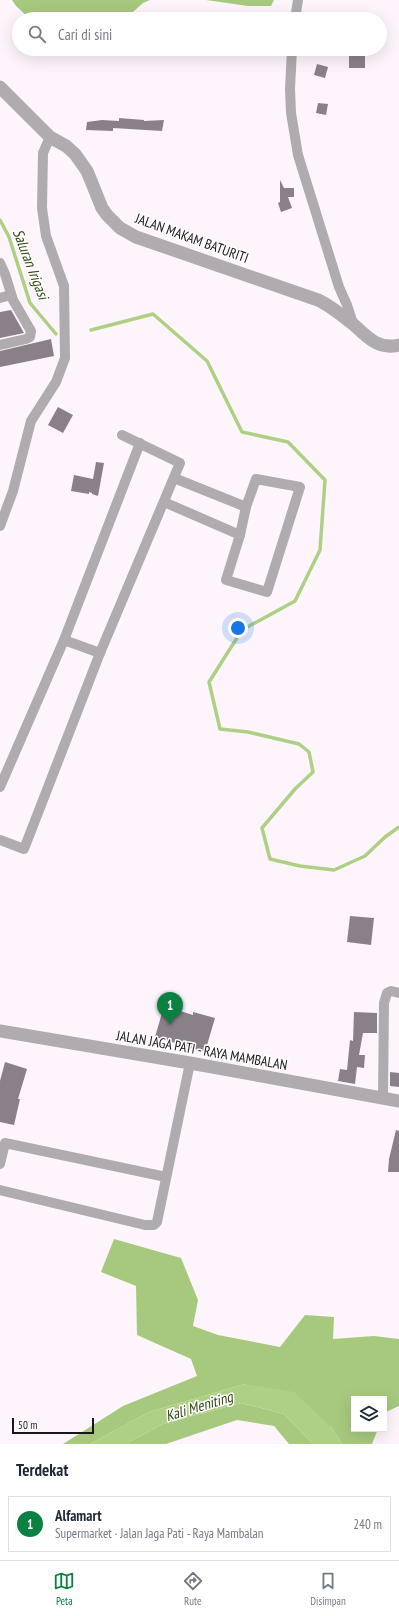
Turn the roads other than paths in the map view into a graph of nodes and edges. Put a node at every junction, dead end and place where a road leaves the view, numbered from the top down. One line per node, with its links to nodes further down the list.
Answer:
1 (298, 0): 2 (street)
2 (296, 12)
3 (292, 56): 9 (street)
4 (0, 87): 5 (street, JALAN MAKAM BATURITI)
5 (50, 137): 9 (street, JALAN MAKAM BATURITI); 17 (street)
6 (0, 262): 7 (street)
7 (11, 295): 8 (street); 10 (street)
8 (0, 298)
9 (354, 326): 11 (street, JALAN MAKAM BATURITI)
10 (0, 345)
11 (399, 345)
12 (122, 435): 13 (street)
13 (140, 443): 14 (street); 19 (street)
14 (174, 478): 15 (street); 16 (street)
15 (164, 502): 18 (street); 20 (street)
16 (246, 507): 18 (street); 18 (street)
17 (0, 526)
18 (240, 535)
19 (64, 640): 20 (street); 21 (street)
20 (100, 653): 22 (street)
21 (0, 787)
22 (0, 840)
23 (399, 993): 26 (street)
24 (0, 1031): 25 (street, JALAN JAGA PATI - RAYA MAMBALAN)
25 (190, 1063): 26 (street, JALAN JAGA PATI - RAYA MAMBALAN); 29 (street)
26 (383, 1098): 27 (street, JALAN JAGA PATI - RAYA MAMBALAN)
27 (399, 1101)
28 (0, 1164): 29 (street)
29 (166, 1177): 30 (street)
30 (0, 1190)

